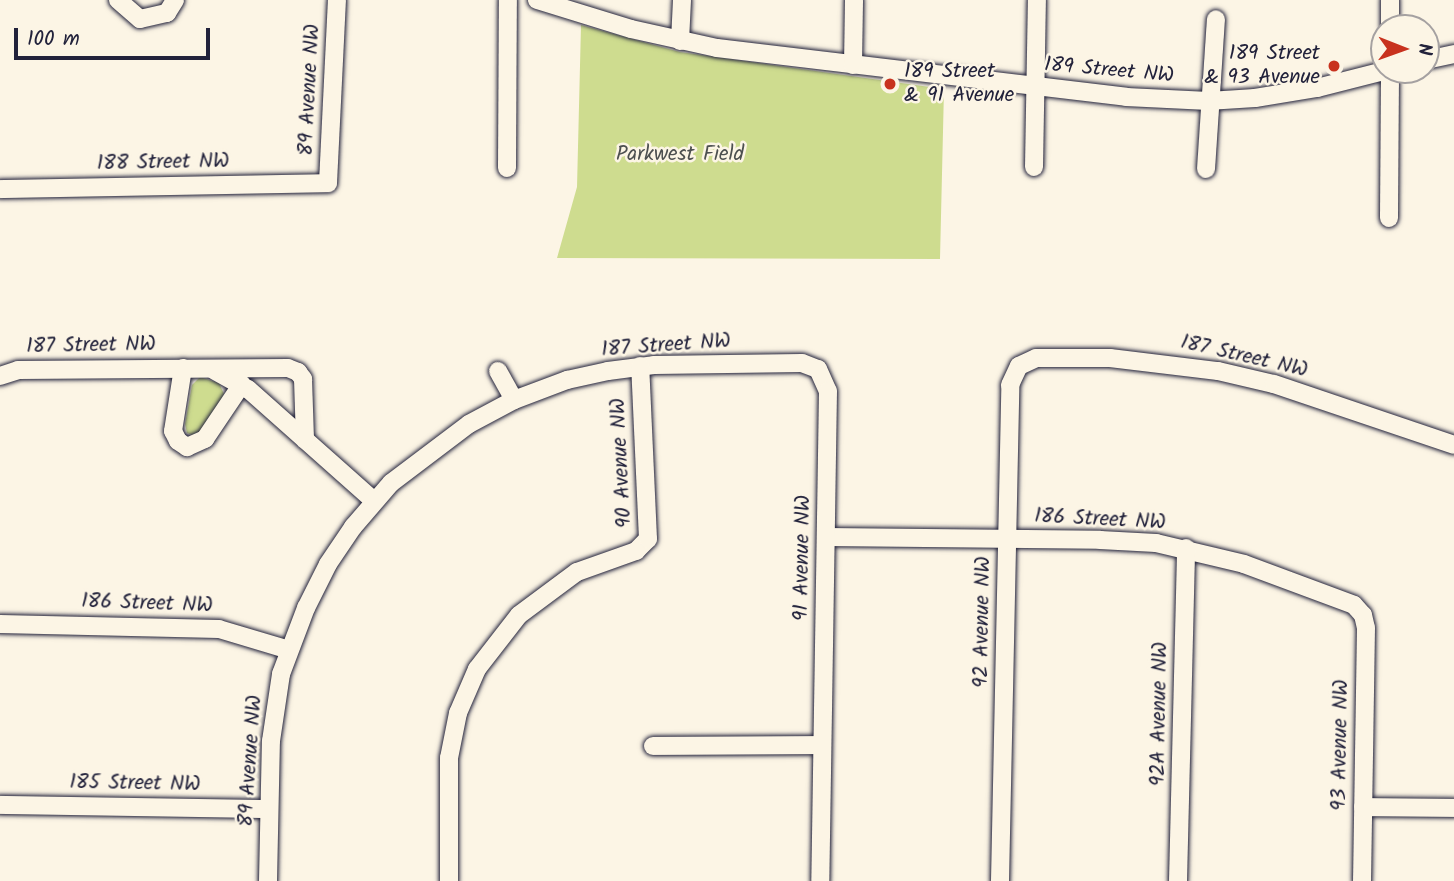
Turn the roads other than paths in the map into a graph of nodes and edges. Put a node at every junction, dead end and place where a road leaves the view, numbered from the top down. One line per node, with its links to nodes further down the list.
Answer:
1 (118, 0): 2 (street)
2 (174, 0)
3 (337, 0): 19 (street, 89 Avenue NW)
4 (508, 0): 17 (street)
5 (537, 0): 10 (street, 189 Street NW)
6 (682, 0): 10 (street)
7 (854, 0): 11 (street)
8 (1037, 0): 14 (street)
9 (1216, 19): 15 (street)
10 (680, 41): 11 (street, 189 Street NW)
11 (853, 65): 14 (street, 189 Street NW)
12 (1370, 75): 15 (street, 189 Street NW)
13 (1389, 84): 21 (street)
14 (1035, 87): 15 (street, 189 Street NW); 16 (street)
15 (1209, 101): 18 (street)
16 (1034, 167)
17 (507, 168)
18 (1206, 169)
19 (328, 183): 20 (street, 188 Street NW)
20 (0, 189)
21 (1389, 218)
22 (640, 366): 27 (street, 187 Street NW); 30 (street, 187 Street NW); 47 (street, 90 Avenue NW)
23 (1018, 366): 32 (street, 187 Street NW); 35 (street, 92 Avenue NW)
24 (183, 368): 25 (street, 187 Street NW); 28 (street, 187 Street NW); 29 (street, 187 Street NW)
25 (206, 368): 29 (street, 187 Street NW); 31 (street, 187 Street NW)
26 (498, 371): 30 (street)
27 (822, 373): 34 (street, 91 Avenue NW)
28 (0, 376)
29 (242, 384): 31 (street, 187 Street NW)
30 (514, 400): 33 (street, 187 Street NW)
31 (306, 440): 33 (street, 187 Street NW)
32 (1454, 445)
33 (374, 501): 39 (street, 89 Avenue NW)
34 (826, 537): 35 (street, 186 Street NW); 41 (street, 91 Avenue NW)
35 (1007, 540): 36 (street, 186 Street NW); 49 (street, 92 Avenue NW)
36 (1186, 548): 37 (street, 186 Street NW); 50 (street, 92A Avenue NW)
37 (1360, 611): 43 (street, 93 Avenue NW)
38 (0, 624): 39 (street, 186 Street NW)
39 (289, 650): 45 (street, 89 Avenue NW)
40 (653, 746): 41 (street)
41 (822, 746): 48 (street, 91 Avenue NW)
42 (0, 805): 45 (street, 185 Street NW)
43 (1363, 807): 44 (street); 51 (street, 93 Avenue NW)
44 (1454, 808)
45 (270, 810): 46 (street, 89 Avenue NW)
46 (268, 881)
47 (449, 881)
48 (820, 881)
49 (1000, 881)
50 (1178, 881)
51 (1362, 881)

